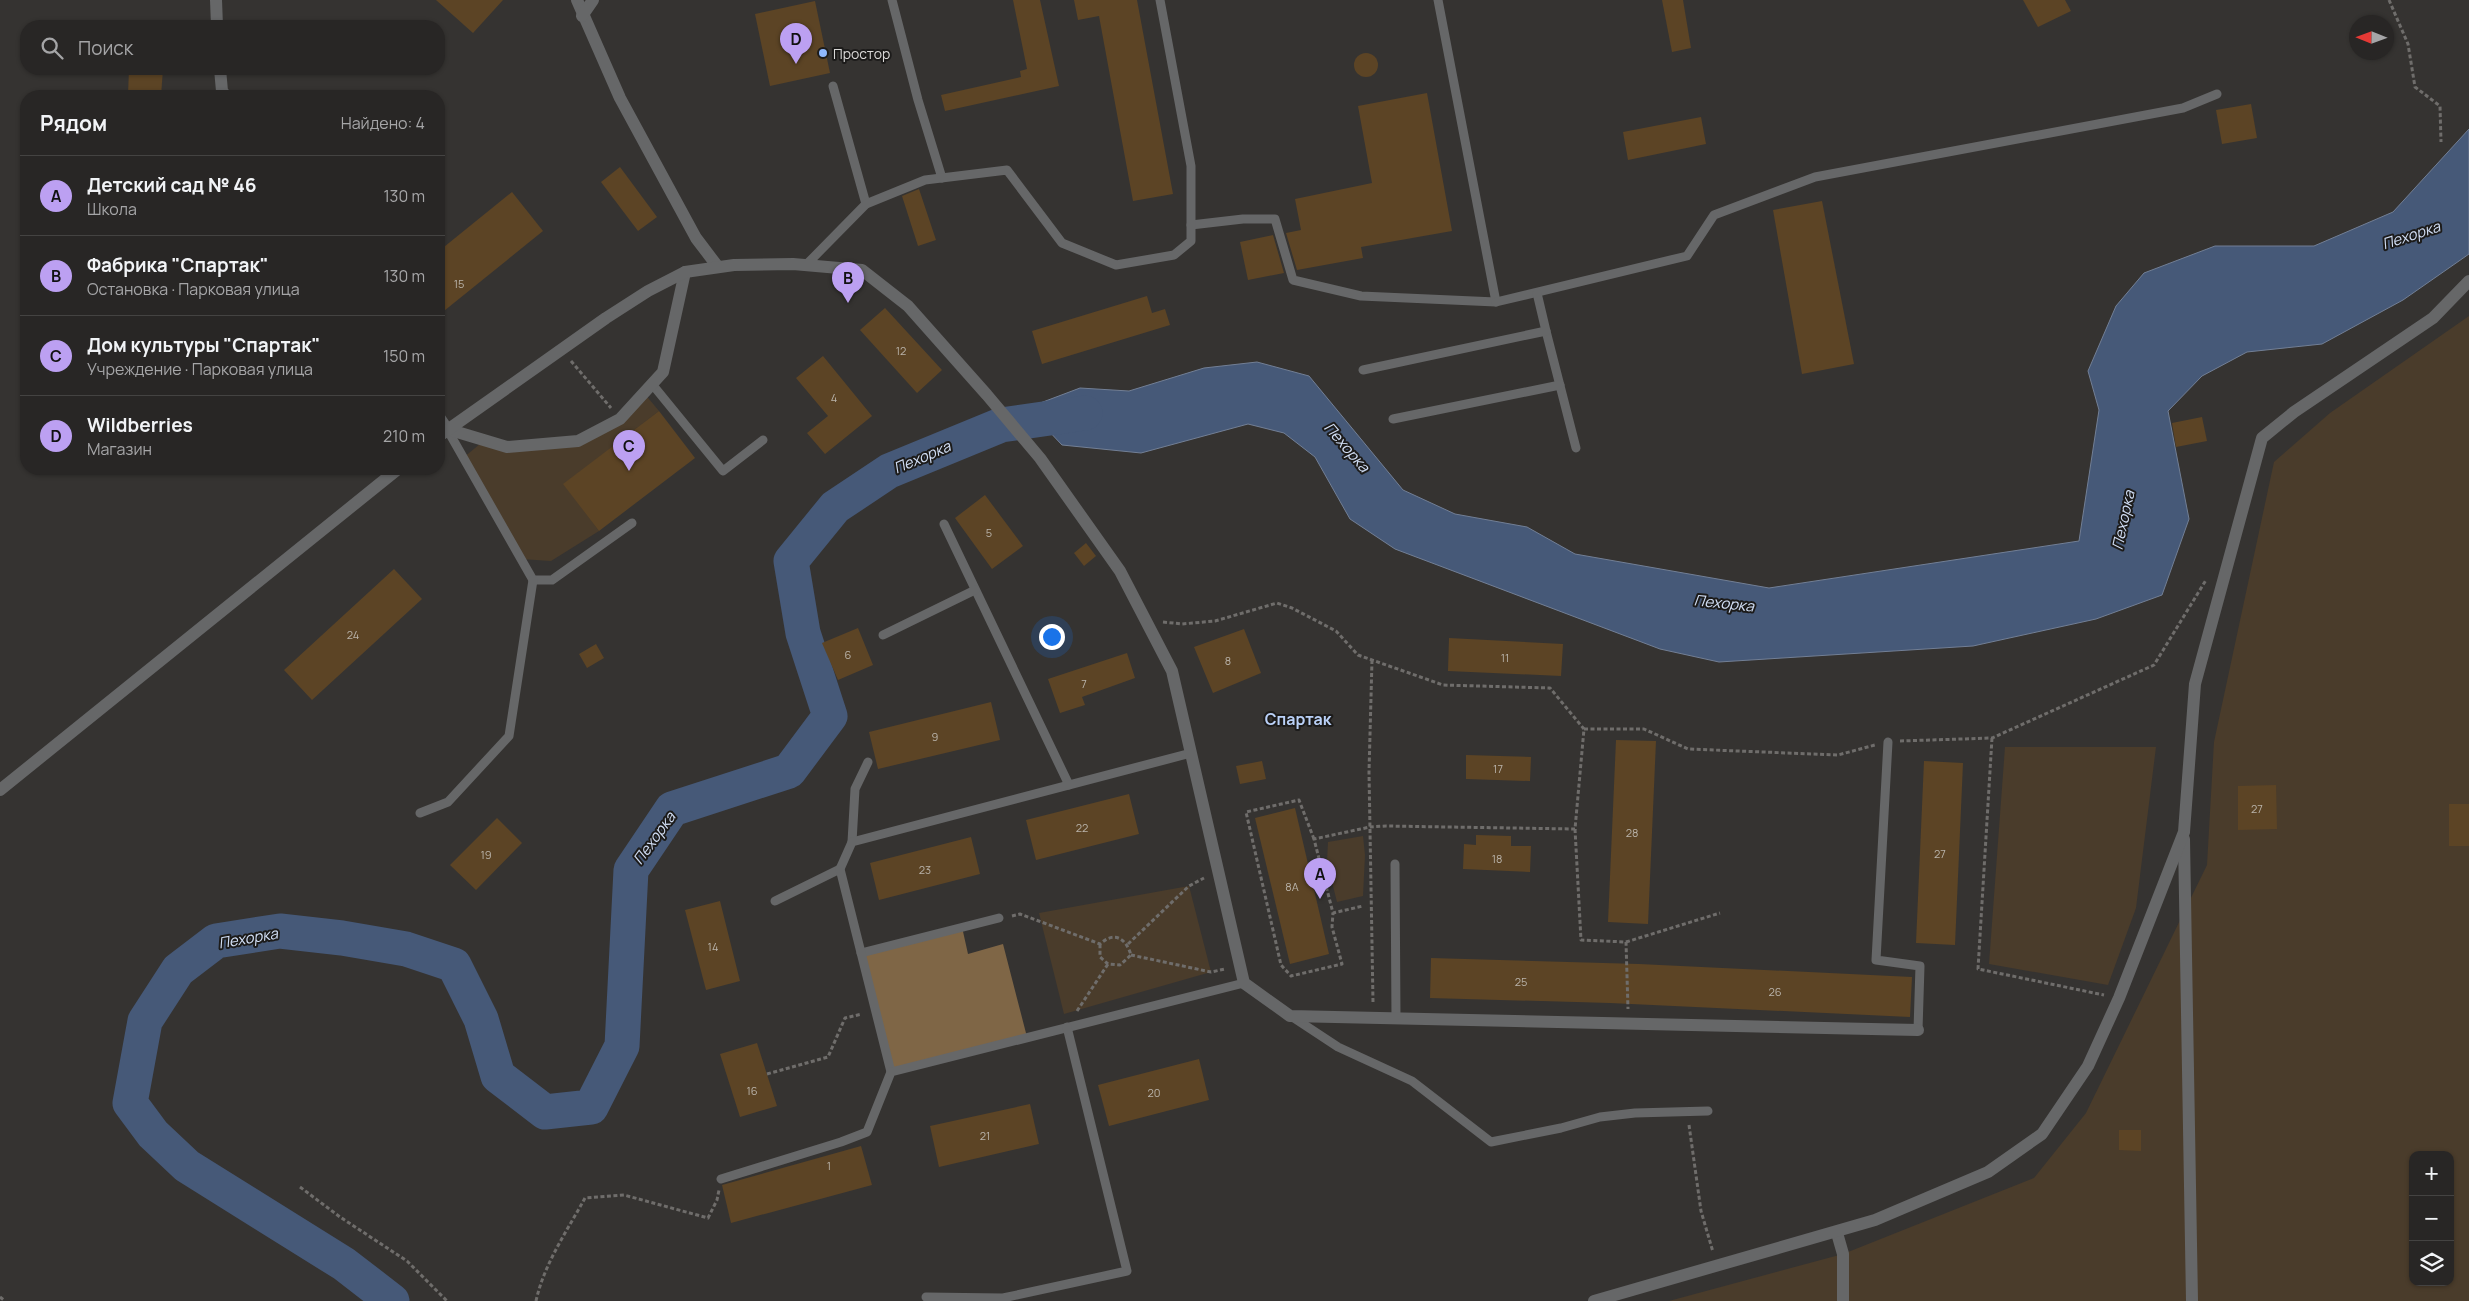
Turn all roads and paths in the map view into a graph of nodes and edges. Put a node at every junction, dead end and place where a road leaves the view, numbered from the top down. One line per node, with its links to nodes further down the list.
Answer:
1 (216, 0): 9 (street)
2 (576, 0): 8 (street)
3 (594, 0): 8 (street)
4 (892, 0): 15 (lane)
5 (1160, 0): 17 (lane)
6 (1438, 0): 23 (lane)
7 (2389, 0): 14 (path)
8 (582, 16): 19 (street)
9 (217, 20)
10 (221, 75): 12 (street)
11 (833, 86): 16 (lane)
12 (222, 90)
13 (2217, 94): 22 (lane)
14 (2441, 142)
15 (942, 178): 16 (lane); 17 (lane)
16 (866, 204): 18 (lane)
17 (1191, 225): 23 (lane)
18 (806, 265): 19 (street); 42 (street)
19 (718, 267): 20 (street)
20 (686, 272): 25 (street); 27 (street)
21 (2469, 282): 55 (street)
22 (1537, 293): 23 (lane); 24 (lane)
23 (1496, 302)
24 (1546, 331): 26 (lane); 28 (lane)
25 (562, 349): 29 (path); 31 (street)
26 (1363, 370)
27 (652, 384): 29 (street); 34 (lane)
28 (1560, 385): 30 (lane); 35 (lane)
29 (620, 419): 32 (street)
30 (1393, 419)
31 (445, 432)
32 (445, 433)
33 (445, 436): 40 (lane)
34 (763, 440)
35 (1576, 448)
36 (391, 475): 51 (street)
37 (632, 523): 40 (lane)
38 (944, 524): 41 (lane)
39 (2208, 576): 46 (path)
40 (533, 580): 52 (lane)
41 (975, 590): 43 (lane); 50 (lane)
42 (1140, 611): 44 (path); 48 (street)
43 (883, 634)
44 (1372, 660): 45 (path); 53 (path)
45 (1584, 729): 47 (path); 54 (path)
46 (1992, 738): 47 (path); 74 (path)
47 (1888, 742): 81 (lane)
48 (1191, 754): 50 (lane); 72 (street)
49 (868, 762): 57 (lane)
50 (1069, 785): 57 (lane)
51 (0, 790)
52 (420, 813)
53 (1370, 827): 54 (path); 56 (path); 77 (path)
54 (1575, 828): 66 (path)
55 (2184, 832): 74 (street); 97 (street)
56 (1314, 839): 64 (path); 64 (path)
57 (852, 842): 59 (lane)
58 (1395, 864): 78 (lane)
59 (840, 869): 61 (lane); 69 (lane)
60 (1189, 886): 68 (path)
61 (775, 901)
62 (1363, 906): 64 (path)
63 (1720, 912): 66 (path)
64 (1333, 913)
65 (999, 918): 67 (path); 69 (lane)
66 (1626, 942): 79 (path)
67 (1100, 944): 68 (path); 71 (path)
68 (1128, 944): 70 (path)
69 (861, 952): 75 (lane)
70 (1130, 955): 71 (path); 72 (path)
71 (1108, 964): 80 (path)
72 (1240, 966): 73 (street)
73 (1244, 982): 76 (street); 80 (lane)
74 (2119, 998): 88 (street)
75 (876, 1011): 82 (lane); 83 (path)
76 (1290, 1016): 77 (street); 85 (lane)
77 (1374, 1018): 78 (street)
78 (1396, 1018): 79 (street)
79 (1629, 1023): 81 (street)
80 (1067, 1027): 82 (lane); 90 (lane)
81 (1918, 1030)
82 (891, 1072): 86 (lane)
83 (767, 1074)
84 (1708, 1111): 85 (lane)
85 (1688, 1112): 89 (path)
86 (721, 1179): 94 (path)
87 (300, 1187): 93 (path)
88 (1837, 1233): 89 (street); 96 (street)
89 (1718, 1266): 95 (street)
90 (926, 1297)
91 (0, 1298): 92 (path)
92 (5, 1301)
93 (447, 1301)
94 (536, 1301)
95 (1594, 1301)
96 (1843, 1301)
97 (2192, 1301)

